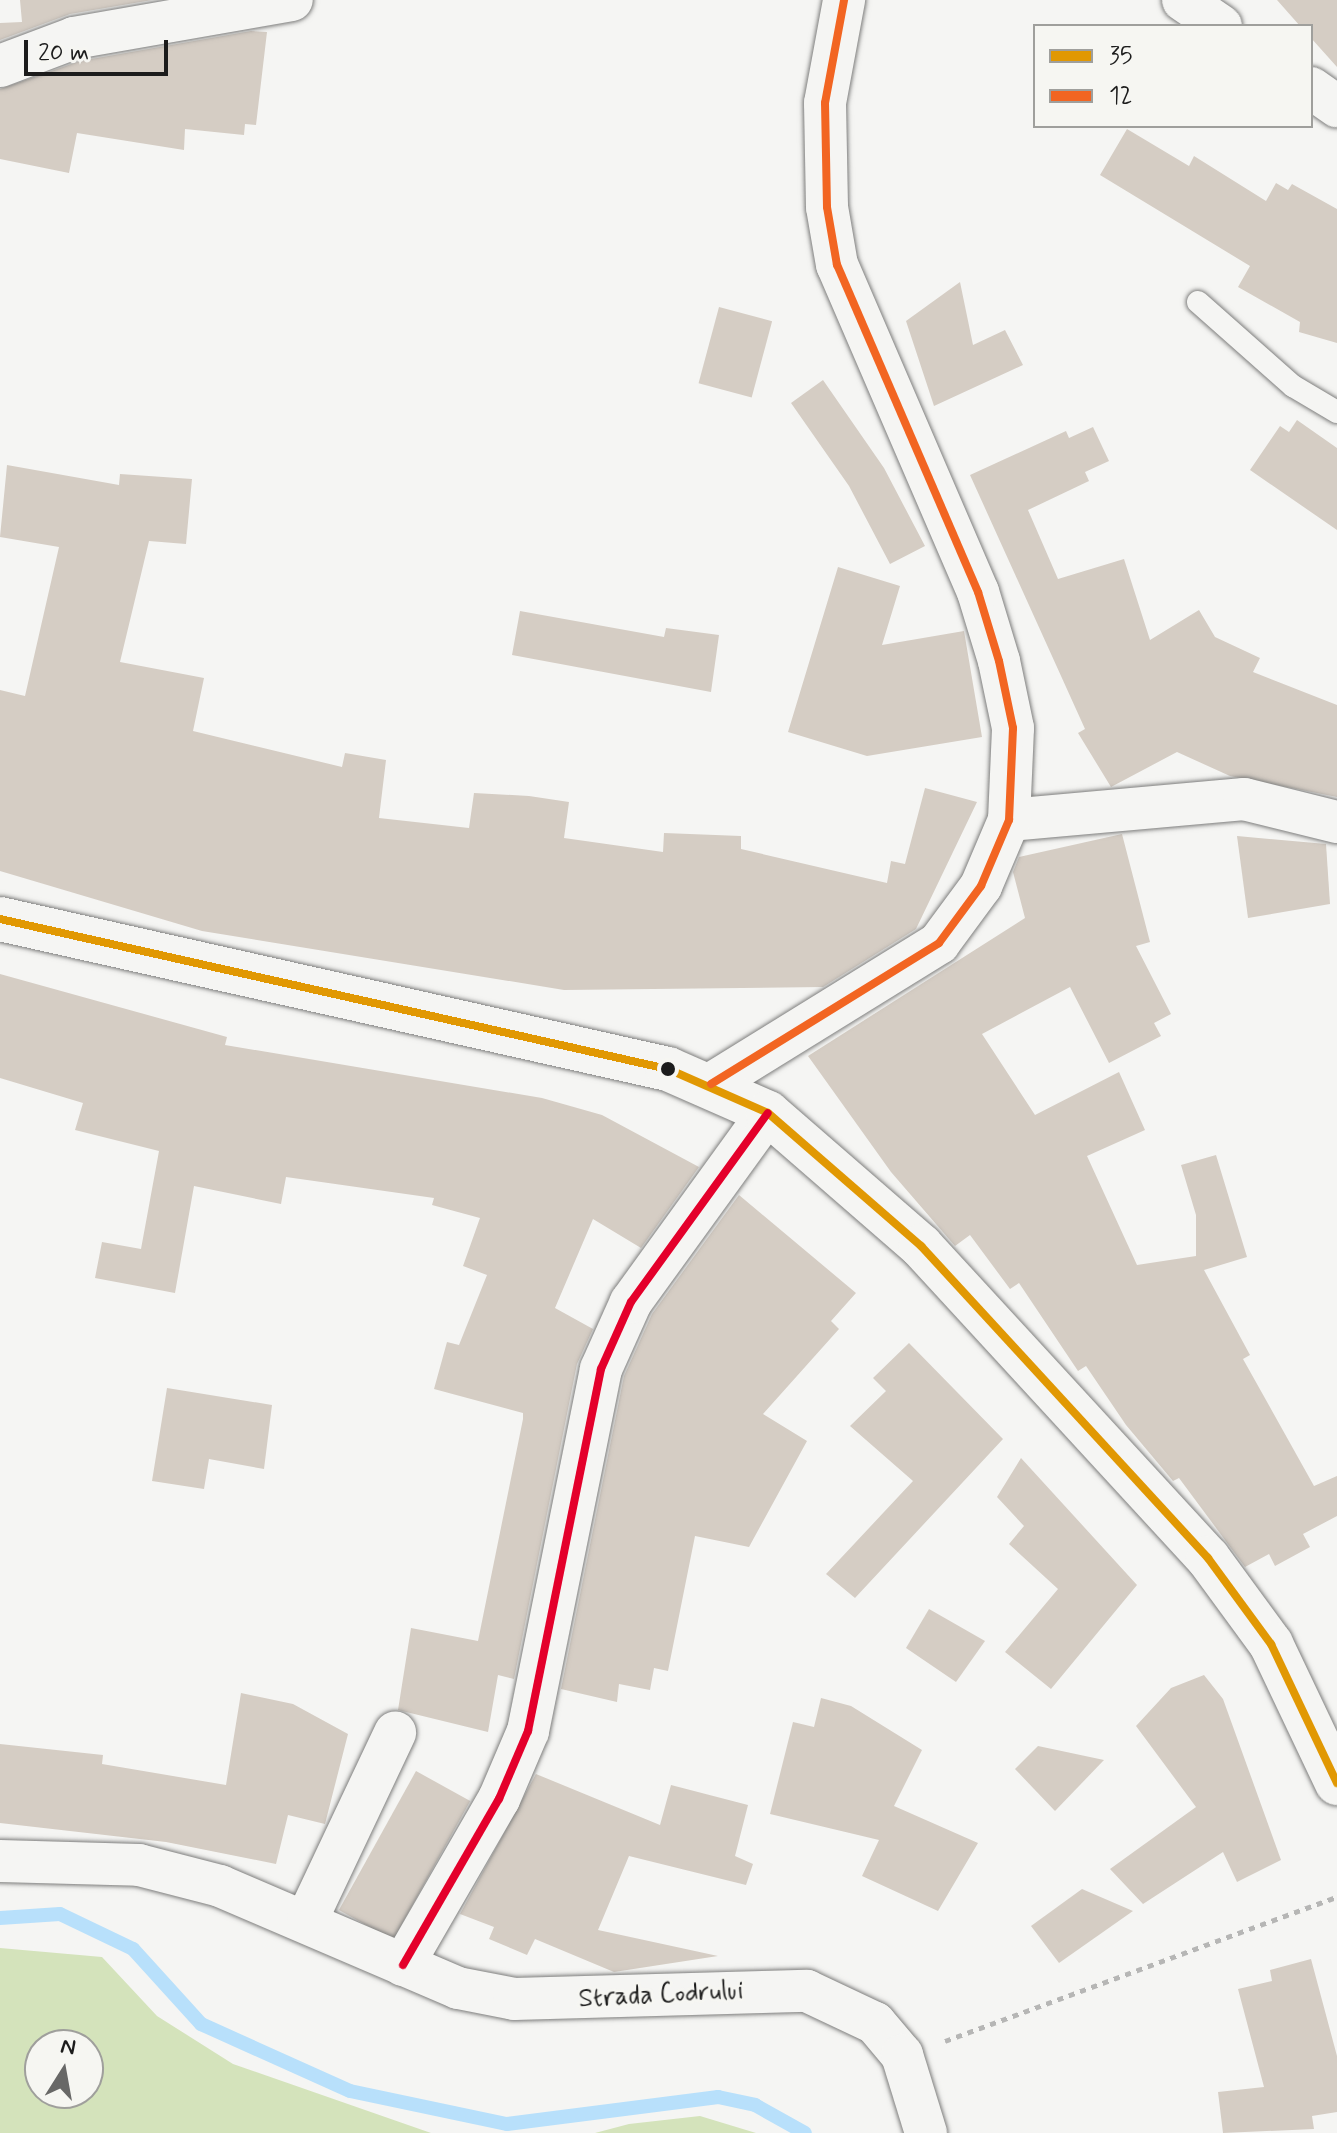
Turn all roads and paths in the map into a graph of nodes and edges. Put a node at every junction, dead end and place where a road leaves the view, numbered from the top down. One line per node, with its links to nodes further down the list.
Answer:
1 (292, 0): 5 (street)
2 (844, 0): 10 (street)
3 (1183, 0): 4 (street)
4 (1218, 24)
5 (0, 66)
6 (1313, 89): 7 (street)
7 (1337, 106)
8 (1198, 302): 9 (lane)
9 (1337, 412)
10 (1009, 820): 11 (street); 13 (street)
11 (1337, 822)
12 (0, 919): 13 (street)
13 (711, 1084): 14 (street)
14 (768, 1113): 16 (street); 20 (street)
15 (395, 1733): 19 (street)
16 (1337, 1783)
17 (0, 1861): 19 (street, Strada Codrului)
18 (1337, 1897): 21 (path)
19 (308, 1917): 20 (street, Strada Codrului)
20 (403, 1965): 21 (street, Strada Codrului)
21 (902, 2055): 22 (street, Strada Codrului)
22 (926, 2133)

